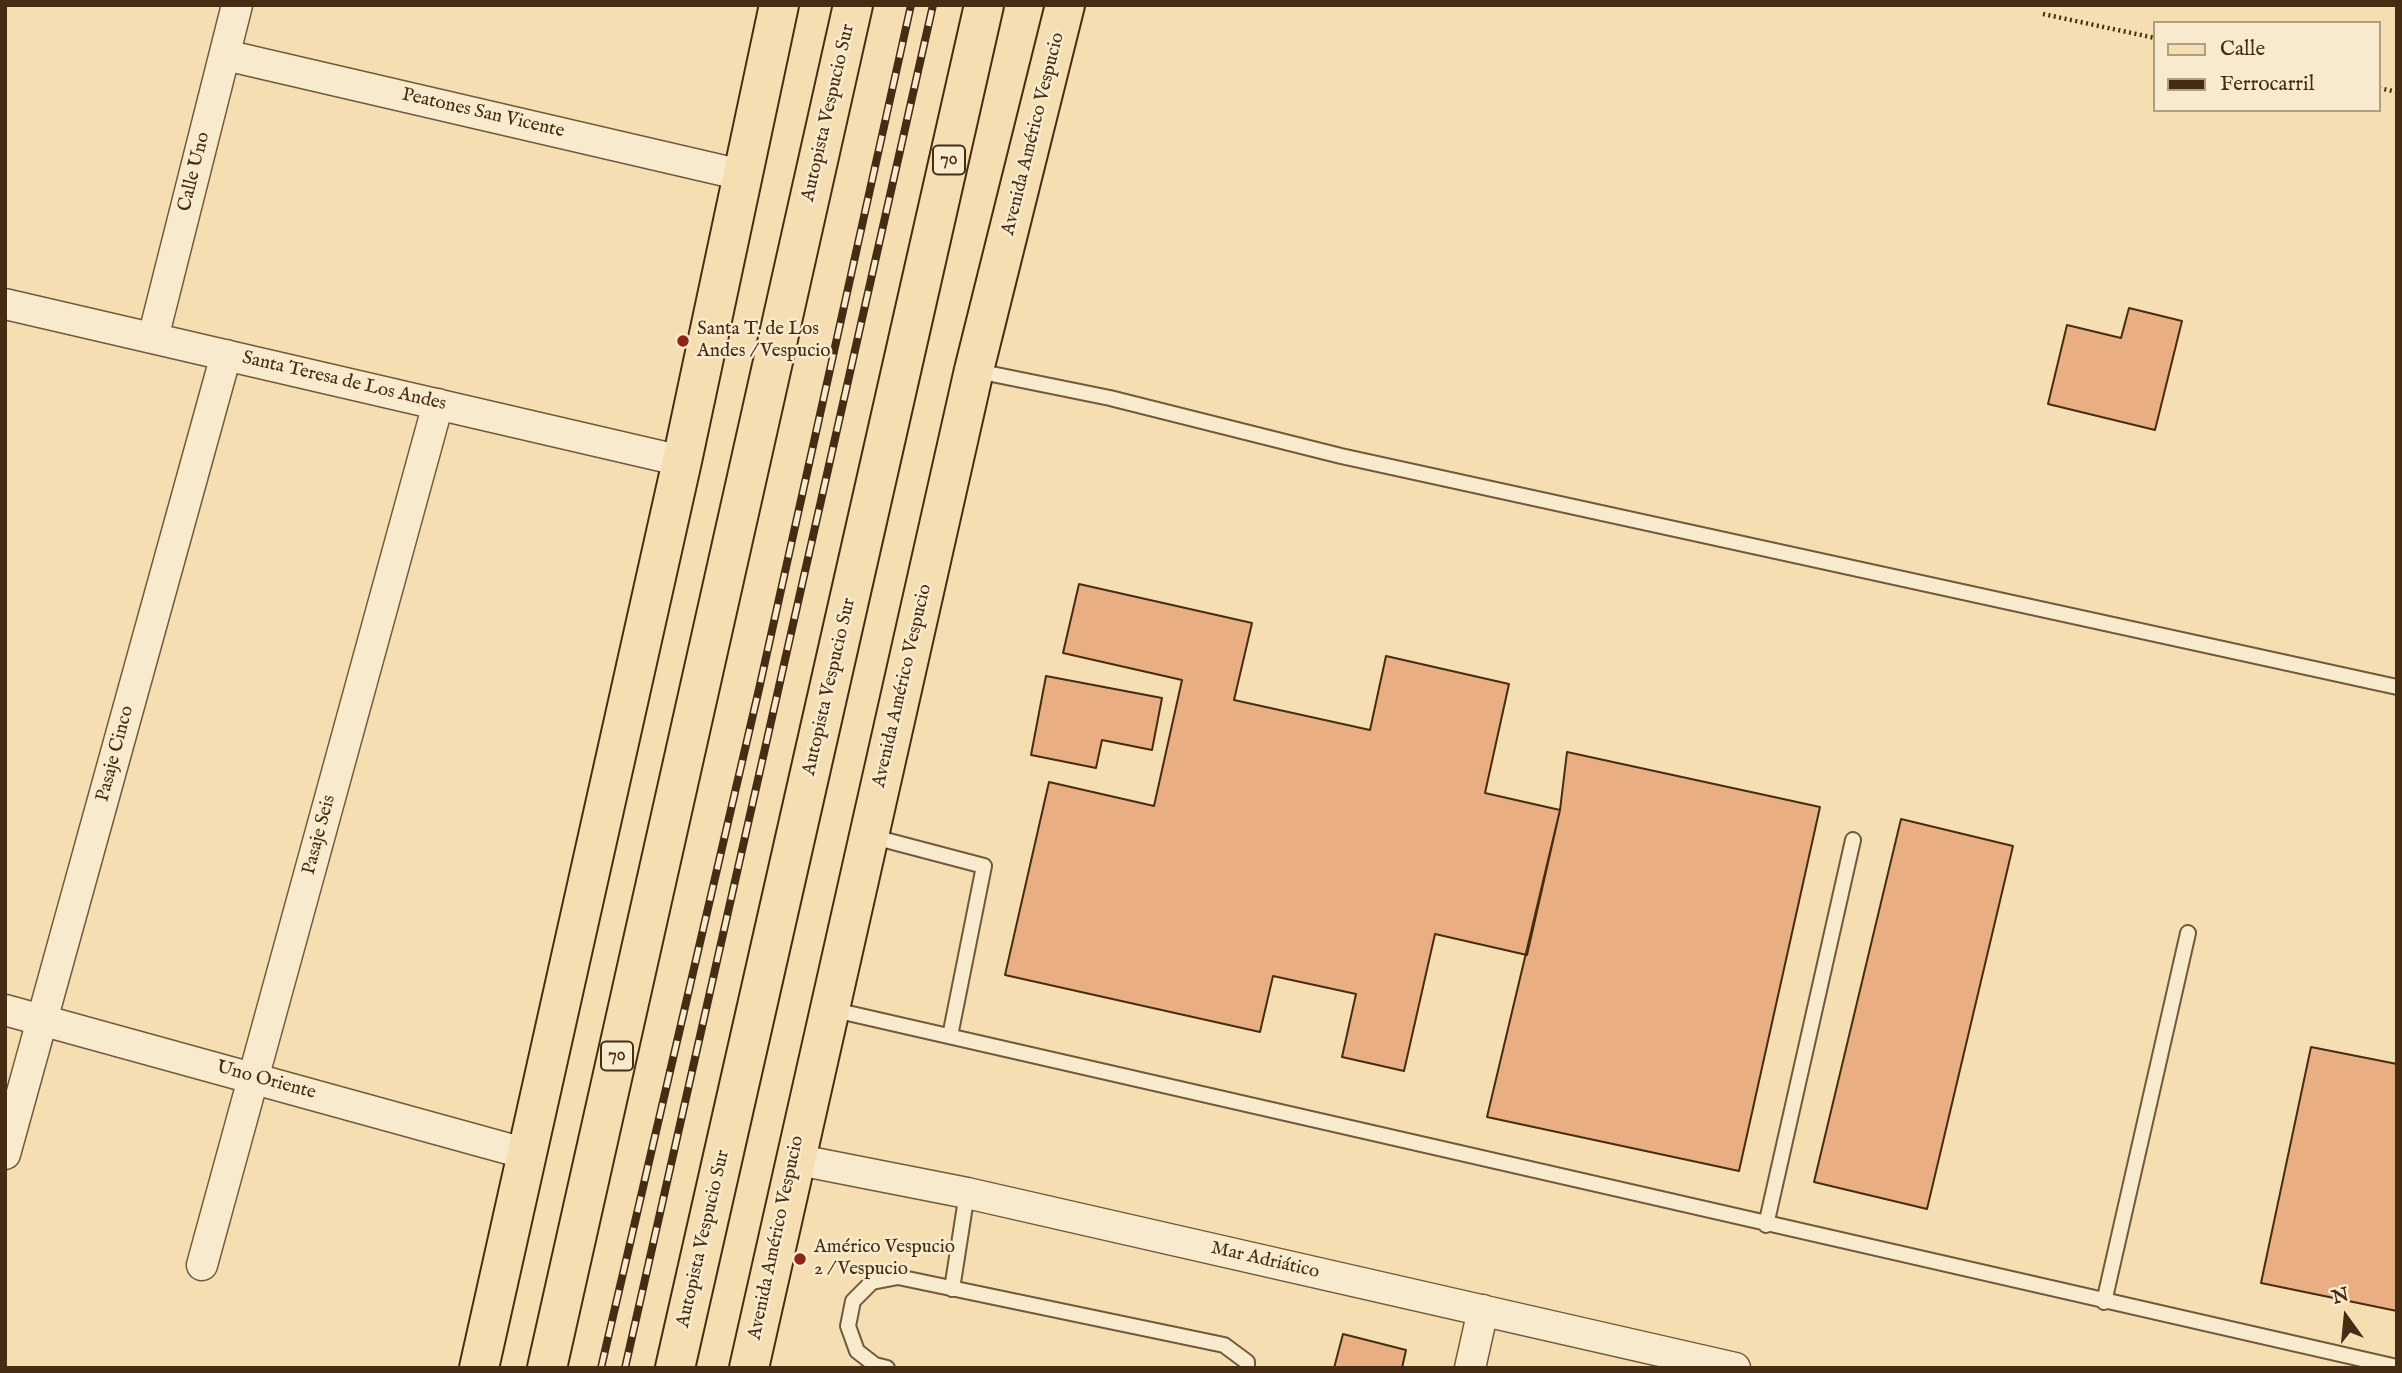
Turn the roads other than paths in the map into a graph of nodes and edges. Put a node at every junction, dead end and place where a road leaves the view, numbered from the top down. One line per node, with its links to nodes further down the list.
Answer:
1 (237, 5): 6 (street, Calle Uno)
2 (779, 5): 7 (main road)
3 (853, 5): 35 (main road, Autopista Vespucio Sur / 70)
4 (984, 5): 36 (main road, Autopista Vespucio Sur / 70)
5 (1065, 5): 11 (main road, Avenida Américo Vespucio)
6 (225, 55): 7 (street, Peatones San Vicente); 9 (street, Calle Uno)
7 (742, 175): 13 (main road)
8 (7, 312): 9 (street, Santa Teresa de Los Andes)
9 (153, 338): 10 (street, Santa Teresa de Los Andes)
10 (226, 355): 12 (street, Santa Teresa de Los Andes); 20 (street, Pasaje Cinco)
11 (974, 370): 14 (lane); 15 (main road, Avenida Américo Vespucio)
12 (438, 404): 13 (street, Santa Teresa de Los Andes); 22 (street, Pasaje Seis)
13 (682, 461): 24 (main road)
14 (2397, 687)
15 (869, 836): 18 (main road, Avenida Américo Vespucio); 21 (lane)
16 (1853, 840): 27 (lane)
17 (2188, 933): 30 (lane)
18 (829, 1009): 21 (lane); 25 (main road, Avenida Américo Vespucio)
19 (5, 1010): 20 (street, Uno Oriente)
20 (42, 1020): 22 (street, Uno Oriente); 23 (street, Pasaje Cinco)
21 (950, 1036): 27 (lane)
22 (254, 1078): 24 (street, Uno Oriente); 28 (street, Pasaje Seis)
23 (5, 1154)
24 (527, 1154): 34 (main road)
25 (794, 1159): 26 (street, Mar Adriático); 37 (main road, Avenida Américo Vespucio)
26 (967, 1193): 29 (lane); 31 (street, Mar Adriático)
27 (1766, 1225): 30 (lane)
28 (202, 1265)
29 (952, 1289): 38 (lane); 39 (lane)
30 (2104, 1302): 33 (lane)
31 (1483, 1310): 32 (street, Mar Adriático); 40 (street)
32 (1685, 1362): 41 (street, Mar Adriático)
33 (2397, 1367)
34 (480, 1368)
35 (547, 1368)
36 (675, 1368)
37 (749, 1368)
38 (887, 1368)
39 (1247, 1368)
40 (1470, 1368)
41 (1735, 1368)

